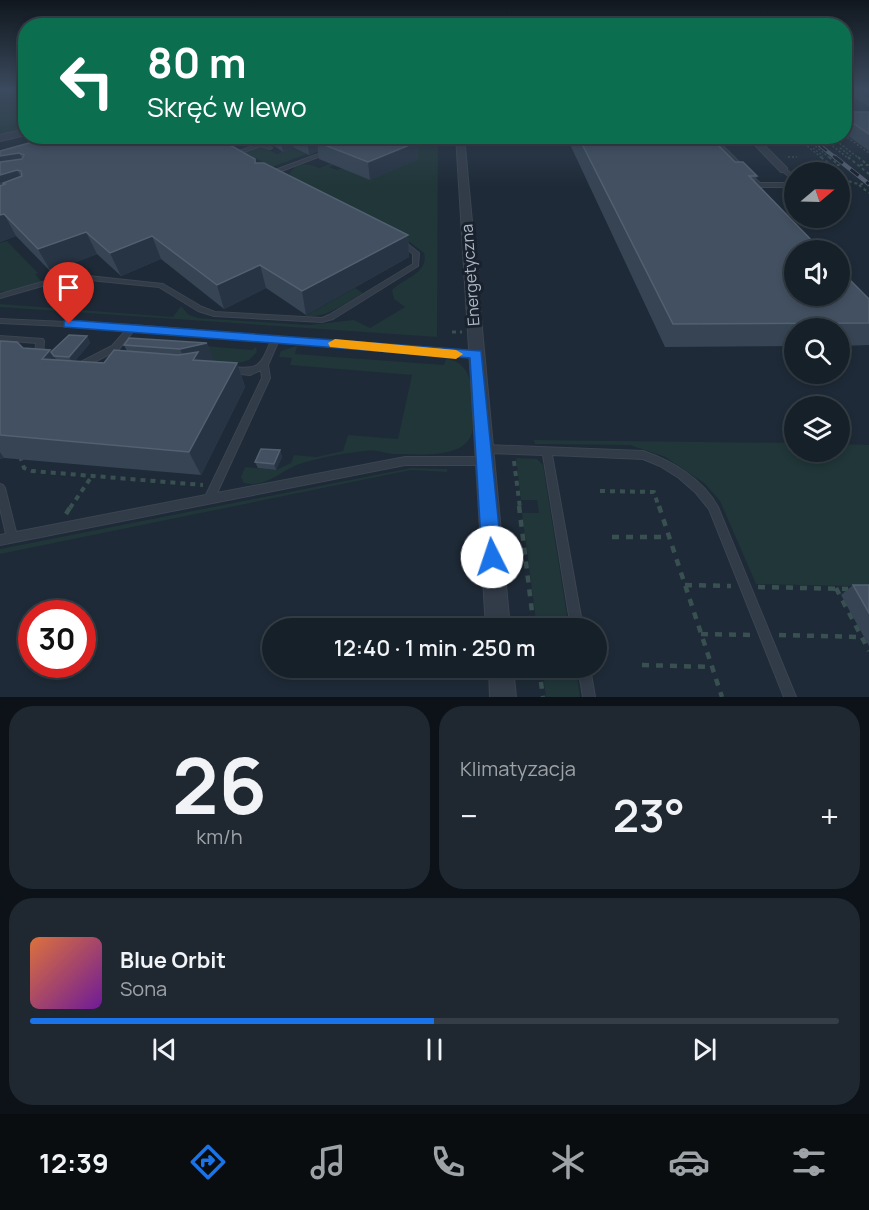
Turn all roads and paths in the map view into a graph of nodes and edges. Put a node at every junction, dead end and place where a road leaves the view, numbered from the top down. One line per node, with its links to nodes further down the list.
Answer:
1 (18, 134): 2 (street)
2 (0, 138)
3 (852, 141): 20 (path)
4 (247, 144): 21 (lane)
5 (460, 144): 50 (street, Energetyczna)
6 (718, 144): 41 (lane)
7 (758, 144): 32 (street)
8 (804, 144): 13 (path)
9 (813, 144): 15 (path)
10 (831, 144): 16 (path)
11 (841, 144): 18 (path)
12 (270, 148): 21 (lane)
13 (809, 148): 14 (path); 28 (path)
14 (813, 148): 15 (path); 22 (path)
15 (818, 148): 29 (path)
16 (836, 148): 17 (path); 31 (path)
17 (840, 148): 18 (path); 23 (path)
18 (846, 148): 31 (path)
19 (335, 150): 27 (lane)
20 (869, 150)
21 (228, 151): 26 (lane)
22 (823, 156)
23 (851, 156)
24 (790, 157): 25 (path)
25 (797, 157)
26 (242, 158)
27 (314, 158): 30 (lane); 35 (lane)
28 (826, 162)
29 (835, 162)
30 (324, 163)
31 (858, 165): 34 (path)
32 (784, 170)
33 (267, 171): 35 (lane)
34 (869, 174)
35 (275, 176): 36 (lane); 37 (lane)
36 (283, 180)
37 (263, 181)
38 (850, 181): 39 (path)
39 (858, 184): 40 (path); 42 (path)
40 (863, 184)
41 (784, 185)
42 (869, 192)
43 (394, 237): 44 (lane)
44 (0, 296)
45 (0, 321): 46 (lane)
46 (133, 327): 48 (lane); 49 (lane)
47 (0, 338): 53 (lane)
48 (276, 339): 50 (lane); 52 (lane)
49 (115, 348): 51 (lane); 54 (lane)
50 (476, 354): 58 (street, Energetyczna)
51 (118, 358)
52 (264, 365): 55 (lane); 64 (lane)
53 (39, 366)
54 (75, 369)
55 (220, 370)
56 (512, 450): 57 (lane); 58 (lane); 75 (path)
57 (547, 451): 71 (lane); 76 (lane)
58 (484, 455): 64 (lane); 74 (street, Energetyczna)
59 (20, 456): 60 (path)
60 (92, 476): 61 (path); 65 (path)
61 (208, 478)
62 (0, 488): 66 (lane)
63 (600, 491): 68 (path)
64 (209, 500): 65 (lane)
65 (56, 529): 66 (lane)
66 (12, 537): 69 (lane)
67 (612, 537): 68 (path)
68 (669, 537): 70 (path)
69 (0, 540)
70 (685, 585): 71 (path); 79 (path)
71 (745, 586): 72 (path); 87 (lane)
72 (836, 588): 73 (path); 77 (path)
73 (848, 589)
74 (497, 618)
75 (533, 618)
76 (575, 618)
77 (869, 651)
78 (642, 665): 79 (path)
79 (712, 667): 86 (path)
80 (502, 678): 83 (street)
81 (540, 678): 84 (path)
82 (586, 678): 85 (lane)
83 (503, 697)
84 (543, 697)
85 (589, 697)
86 (722, 697)
87 (790, 697)

